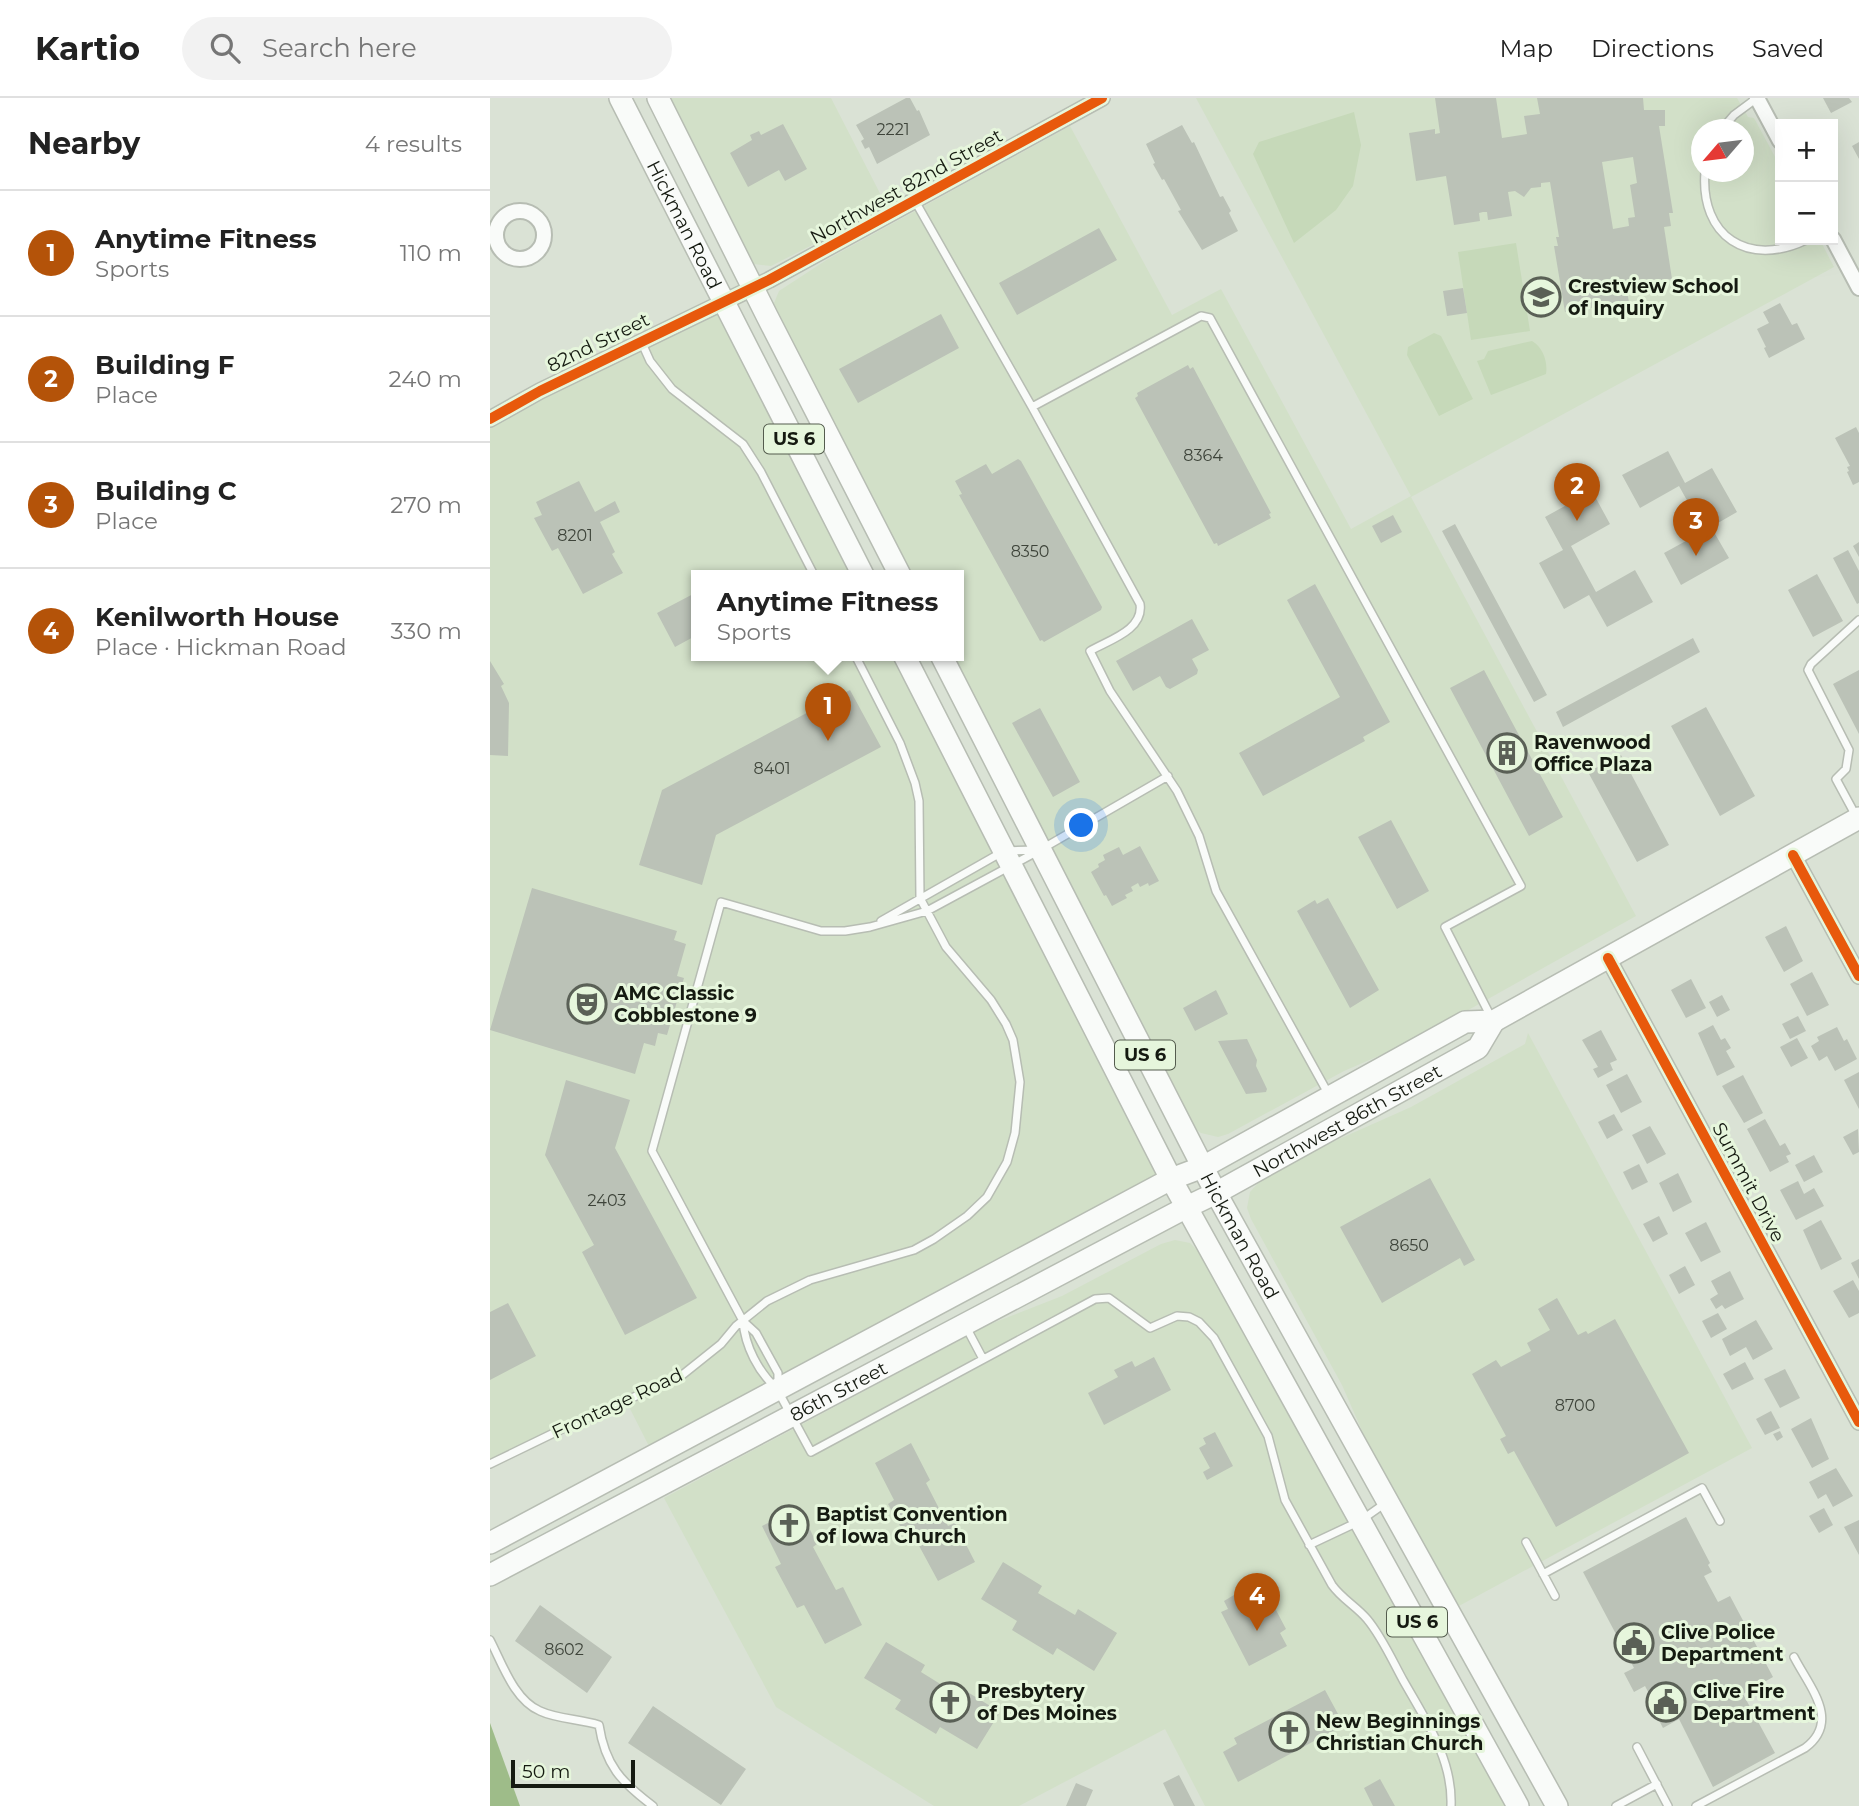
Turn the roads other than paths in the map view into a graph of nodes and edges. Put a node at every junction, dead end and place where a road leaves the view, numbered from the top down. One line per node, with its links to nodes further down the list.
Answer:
1 (620, 98): 13 (main road, Hickman Road / US 6)
2 (658, 98): 11 (main road, Hickman Road / US 6)
3 (1102, 98): 8 (street, Northwest 82nd Street)
4 (1757, 98): 5 (lane); 6 (street)
5 (1731, 119)
6 (1775, 132)
7 (1705, 182): 9 (lane)
8 (915, 201): 11 (street, Northwest 82nd Street); 15 (lane)
9 (1795, 245)
10 (1836, 245): 12 (street)
11 (753, 288): 13 (street, Northwest 82nd Street); 19 (main road, Hickman Road / US 6)
12 (1859, 288)
13 (724, 302): 14 (street, 82nd Street); 18 (main road, Hickman Road / US 6)
14 (641, 340): 16 (street, 82nd Street); 17 (lane)
15 (1032, 407): 24 (lane); 34 (lane)
16 (490, 419)
17 (811, 570)
18 (860, 570)
19 (897, 570)
20 (1859, 620): 25 (lane)
21 (858, 661): 29 (lane, Frontage Road)
22 (907, 661): 28 (main road, Hickman Road / US 6)
23 (944, 661): 26 (main road, Hickman Road / US 6)
24 (1168, 776): 26 (lane); 35 (lane)
25 (1858, 819): 27 (main road, Northwest 86th Street)
26 (1040, 850): 28 (lane); 28 (lane); 36 (main road, Hickman Road / US 6)
27 (1793, 855): 32 (main road, Northwest 86th Street); 33 (street)
28 (1008, 858): 29 (lane); 30 (lane); 37 (main road, Hickman Road / US 6)
29 (920, 898): 30 (lane, Frontage Road); 31 (lane)
30 (927, 911): 31 (lane); 40 (lane, Frontage Road)
31 (870, 927): 40 (lane)
32 (1608, 958): 34 (main road, Northwest 86th Street); 45 (street, Summit Drive)
33 (1859, 976)
34 (1493, 1021): 35 (main road, Northwest 86th Street); 38 (main road, Northwest 86th Street)
35 (1330, 1096): 36 (main road, Northwest 86th Street)
36 (1203, 1167): 37 (main road, Northwest 86th Street); 38 (main road, Hickman Road / US 6)
37 (1171, 1179): 39 (main road, Hickman Road / US 6); 43 (main road, 86th Street)
38 (1216, 1194): 39 (main road, Northwest 86th Street); 47 (main road, Hickman Road / US 6)
39 (1187, 1207): 41 (main road, 86th Street); 48 (main road, Hickman Road / US 6)
40 (743, 1321): 43 (lane); 43 (lane); 46 (lane, Frontage Road)
41 (965, 1324): 42 (lane); 44 (main road, 86th Street)
42 (983, 1359): 44 (lane); 52 (lane)
43 (778, 1390): 44 (lane); 51 (main road, 86th Street)
44 (792, 1416): 53 (main road, 86th Street)
45 (1859, 1422)
46 (490, 1464)
47 (1388, 1502): 48 (lane); 63 (main road, Hickman Road / US 6)
48 (1360, 1521): 52 (lane); 62 (main road, Hickman Road / US 6)
49 (1720, 1521): 54 (lane)
50 (1526, 1542): 54 (lane)
51 (490, 1543)
52 (1310, 1545): 61 (lane)
53 (490, 1574)
54 (1543, 1574): 55 (lane)
55 (1555, 1596)
56 (490, 1640): 60 (lane)
57 (1794, 1657): 66 (lane)
58 (1637, 1747): 59 (lane)
59 (1657, 1784): 64 (lane); 65 (lane)
60 (653, 1806)
61 (1451, 1806)
62 (1518, 1806)
63 (1557, 1806)
64 (1616, 1806)
65 (1668, 1806)
66 (1696, 1806)

